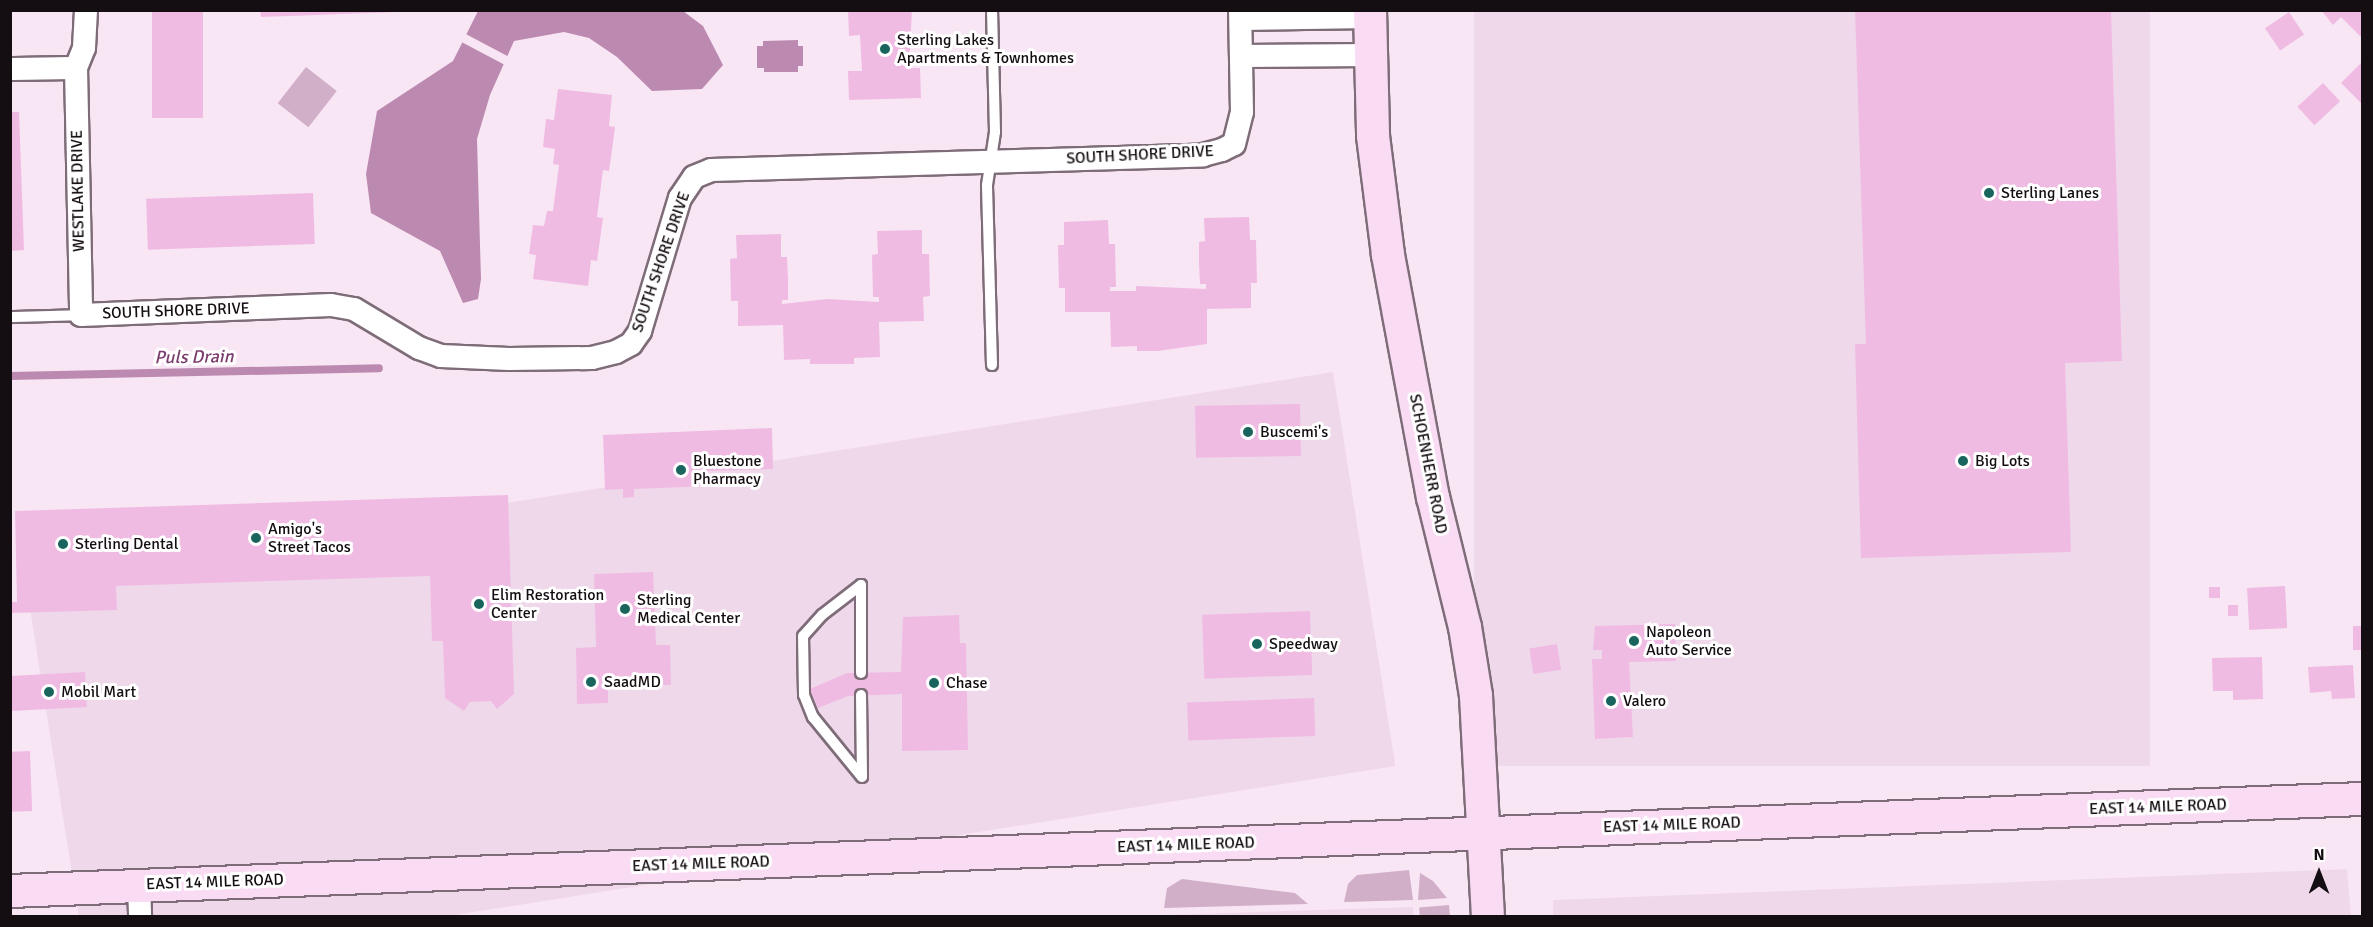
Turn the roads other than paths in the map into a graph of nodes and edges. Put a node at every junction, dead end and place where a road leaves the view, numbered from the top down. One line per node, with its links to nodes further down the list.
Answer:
1 (86, 10): 6 (street, WESTLAKE DRIVE)
2 (992, 10): 8 (lane)
3 (1370, 14): 4 (street); 5 (main road, SCHOENHERR ROAD)
4 (1241, 31): 5 (street); 8 (street, SOUTH SHORE DRIVE)
5 (1371, 55): 15 (main road, SCHOENHERR ROAD)
6 (76, 68): 7 (street); 9 (street, WESTLAKE DRIVE)
7 (10, 69)
8 (991, 162): 9 (street, SOUTH SHORE DRIVE); 11 (lane)
9 (81, 315): 10 (lane)
10 (10, 317)
11 (992, 365)
12 (861, 673): 13 (lane)
13 (861, 695)
14 (2362, 799): 15 (main road, EAST 14 MILE ROAD)
15 (1485, 833): 16 (main road, EAST 14 MILE ROAD); 19 (main road, SCHOENHERR ROAD)
16 (139, 885): 17 (main road, EAST 14 MILE ROAD); 18 (street)
17 (10, 891)
18 (140, 916)
19 (1488, 916)

